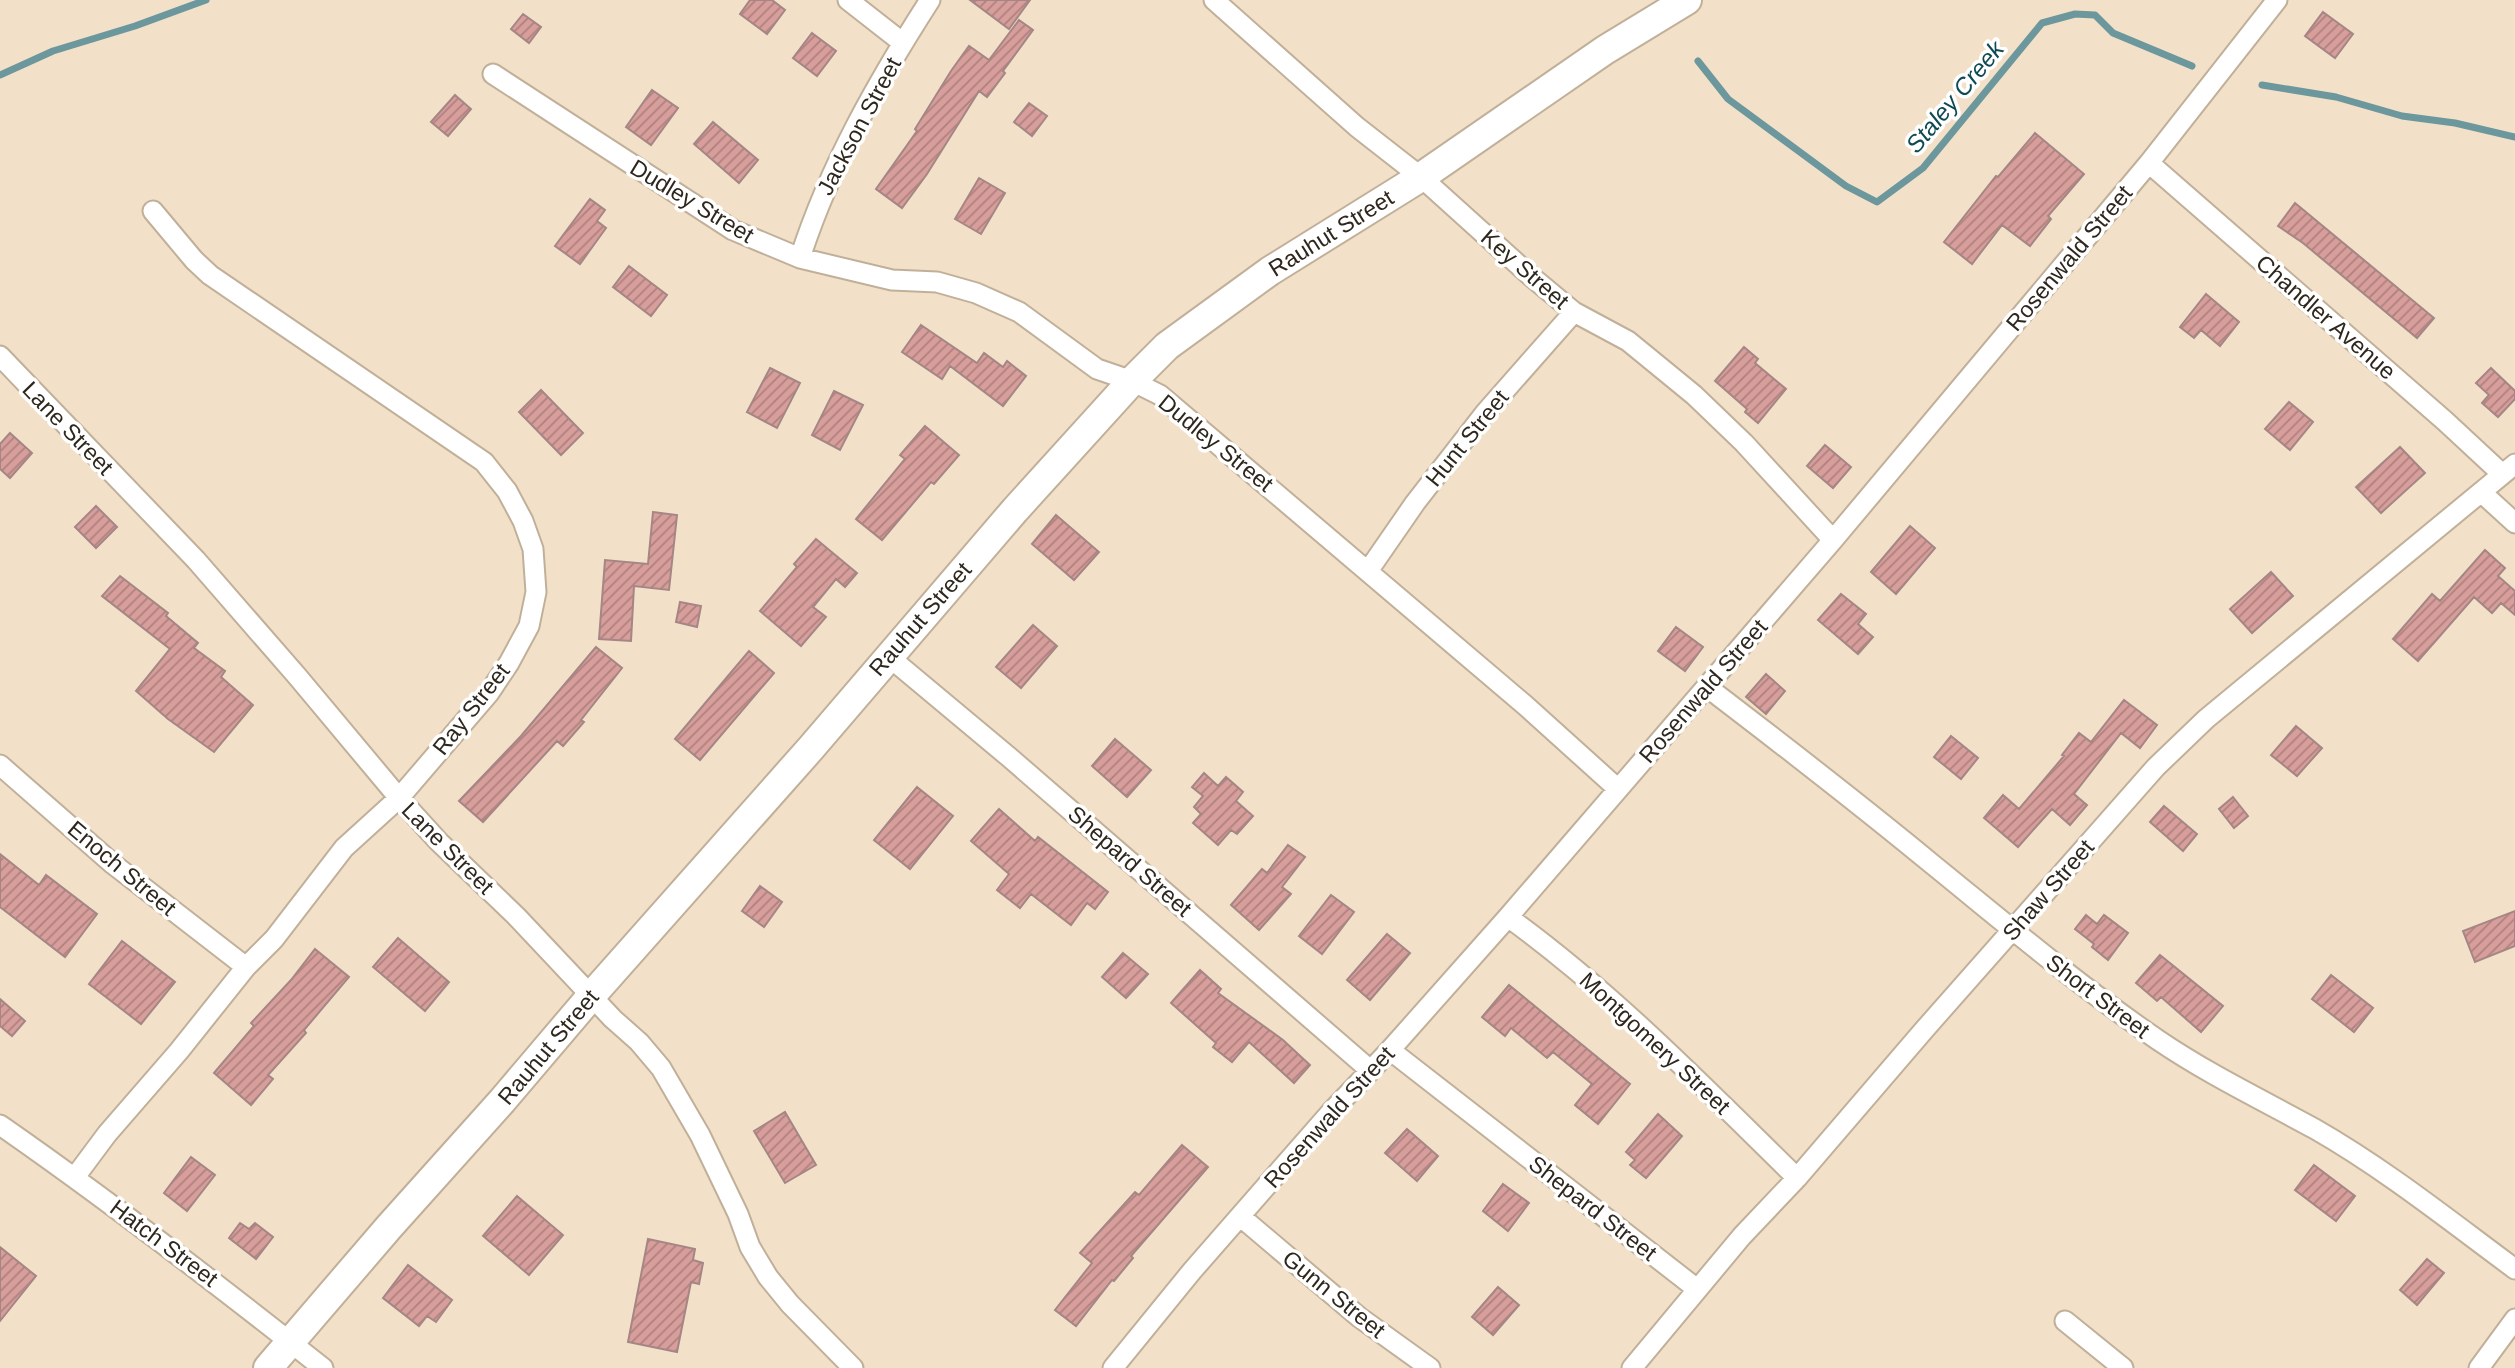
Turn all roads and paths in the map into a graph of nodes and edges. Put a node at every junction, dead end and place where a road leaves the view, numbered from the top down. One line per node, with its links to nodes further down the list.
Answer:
1 (848, 0): 6 (street)
2 (930, 0): 6 (street, Jackson Street)
3 (1214, 0): 9 (street, Key Street)
4 (1688, 0): 9 (main road, Rauhut Street)
5 (2277, 0): 8 (street, Rosenwald Street)
6 (903, 43): 11 (street, Jackson Street)
7 (493, 74): 11 (street, Dudley Street)
8 (2149, 163): 15 (street, Chandler Avenue); 18 (street, Rosenwald Street)
9 (1421, 177): 12 (street, Key Street); 14 (main road, Rauhut Street)
10 (153, 211): 24 (street, Ray Street)
11 (800, 258): 14 (street, Dudley Street)
12 (1574, 312): 18 (street, Key Street); 19 (street, Hunt Street)
13 (4, 369): 24 (street, Lane Street)
14 (1132, 381): 19 (street, Dudley Street); 20 (main road, Rauhut Street)
15 (2508, 469): 16 (street, Shaw Street)
16 (2481, 492): 17 (street); 26 (street, Shaw Street)
17 (2515, 523)
18 (1833, 540): 21 (street, Rosenwald Street)
19 (1368, 571): 23 (street, Dudley Street)
20 (888, 656): 28 (main road, Rauhut Street); 30 (street, Shepard Street)
21 (1707, 687): 23 (street, Rosenwald Street); 26 (street, Short Street)
22 (0, 765): 27 (street, Enoch Street)
23 (1618, 789): 25 (street, Rosenwald Street)
24 (398, 798): 27 (street, Ray Street); 28 (street, Lane Street)
25 (1507, 917): 29 (street, Rosenwald Street); 33 (street, Montgomery Street)
26 (2012, 930): 33 (street, Shaw Street); 35 (street, Short Street)
27 (246, 967): 32 (street, Ray Street)
28 (592, 995): 39 (main road, Rauhut Street); 42 (street, Lane Street)
29 (1390, 1050): 30 (street, Rosenwald Street); 36 (street, Shepard Street)
30 (1370, 1070): 34 (street, Rosenwald Street)
31 (0, 1125): 32 (street, Hatch Street)
32 (75, 1177): 39 (street, Hatch Street)
33 (1797, 1178): 36 (street, Shaw Street)
34 (1241, 1217): 43 (street, Rosenwald Street); 44 (street, Gunn Street)
35 (2515, 1269)
36 (1697, 1289): 45 (street, Shaw Street)
37 (2515, 1319): 47 (street)
38 (2065, 1321): 46 (street)
39 (290, 1342): 40 (main road, Rauhut Street); 41 (street, Hatch Street)
40 (268, 1368)
41 (323, 1368)
42 (853, 1368)
43 (1113, 1368)
44 (1430, 1368)
45 (1632, 1368)
46 (2123, 1368)
47 (2479, 1368)

